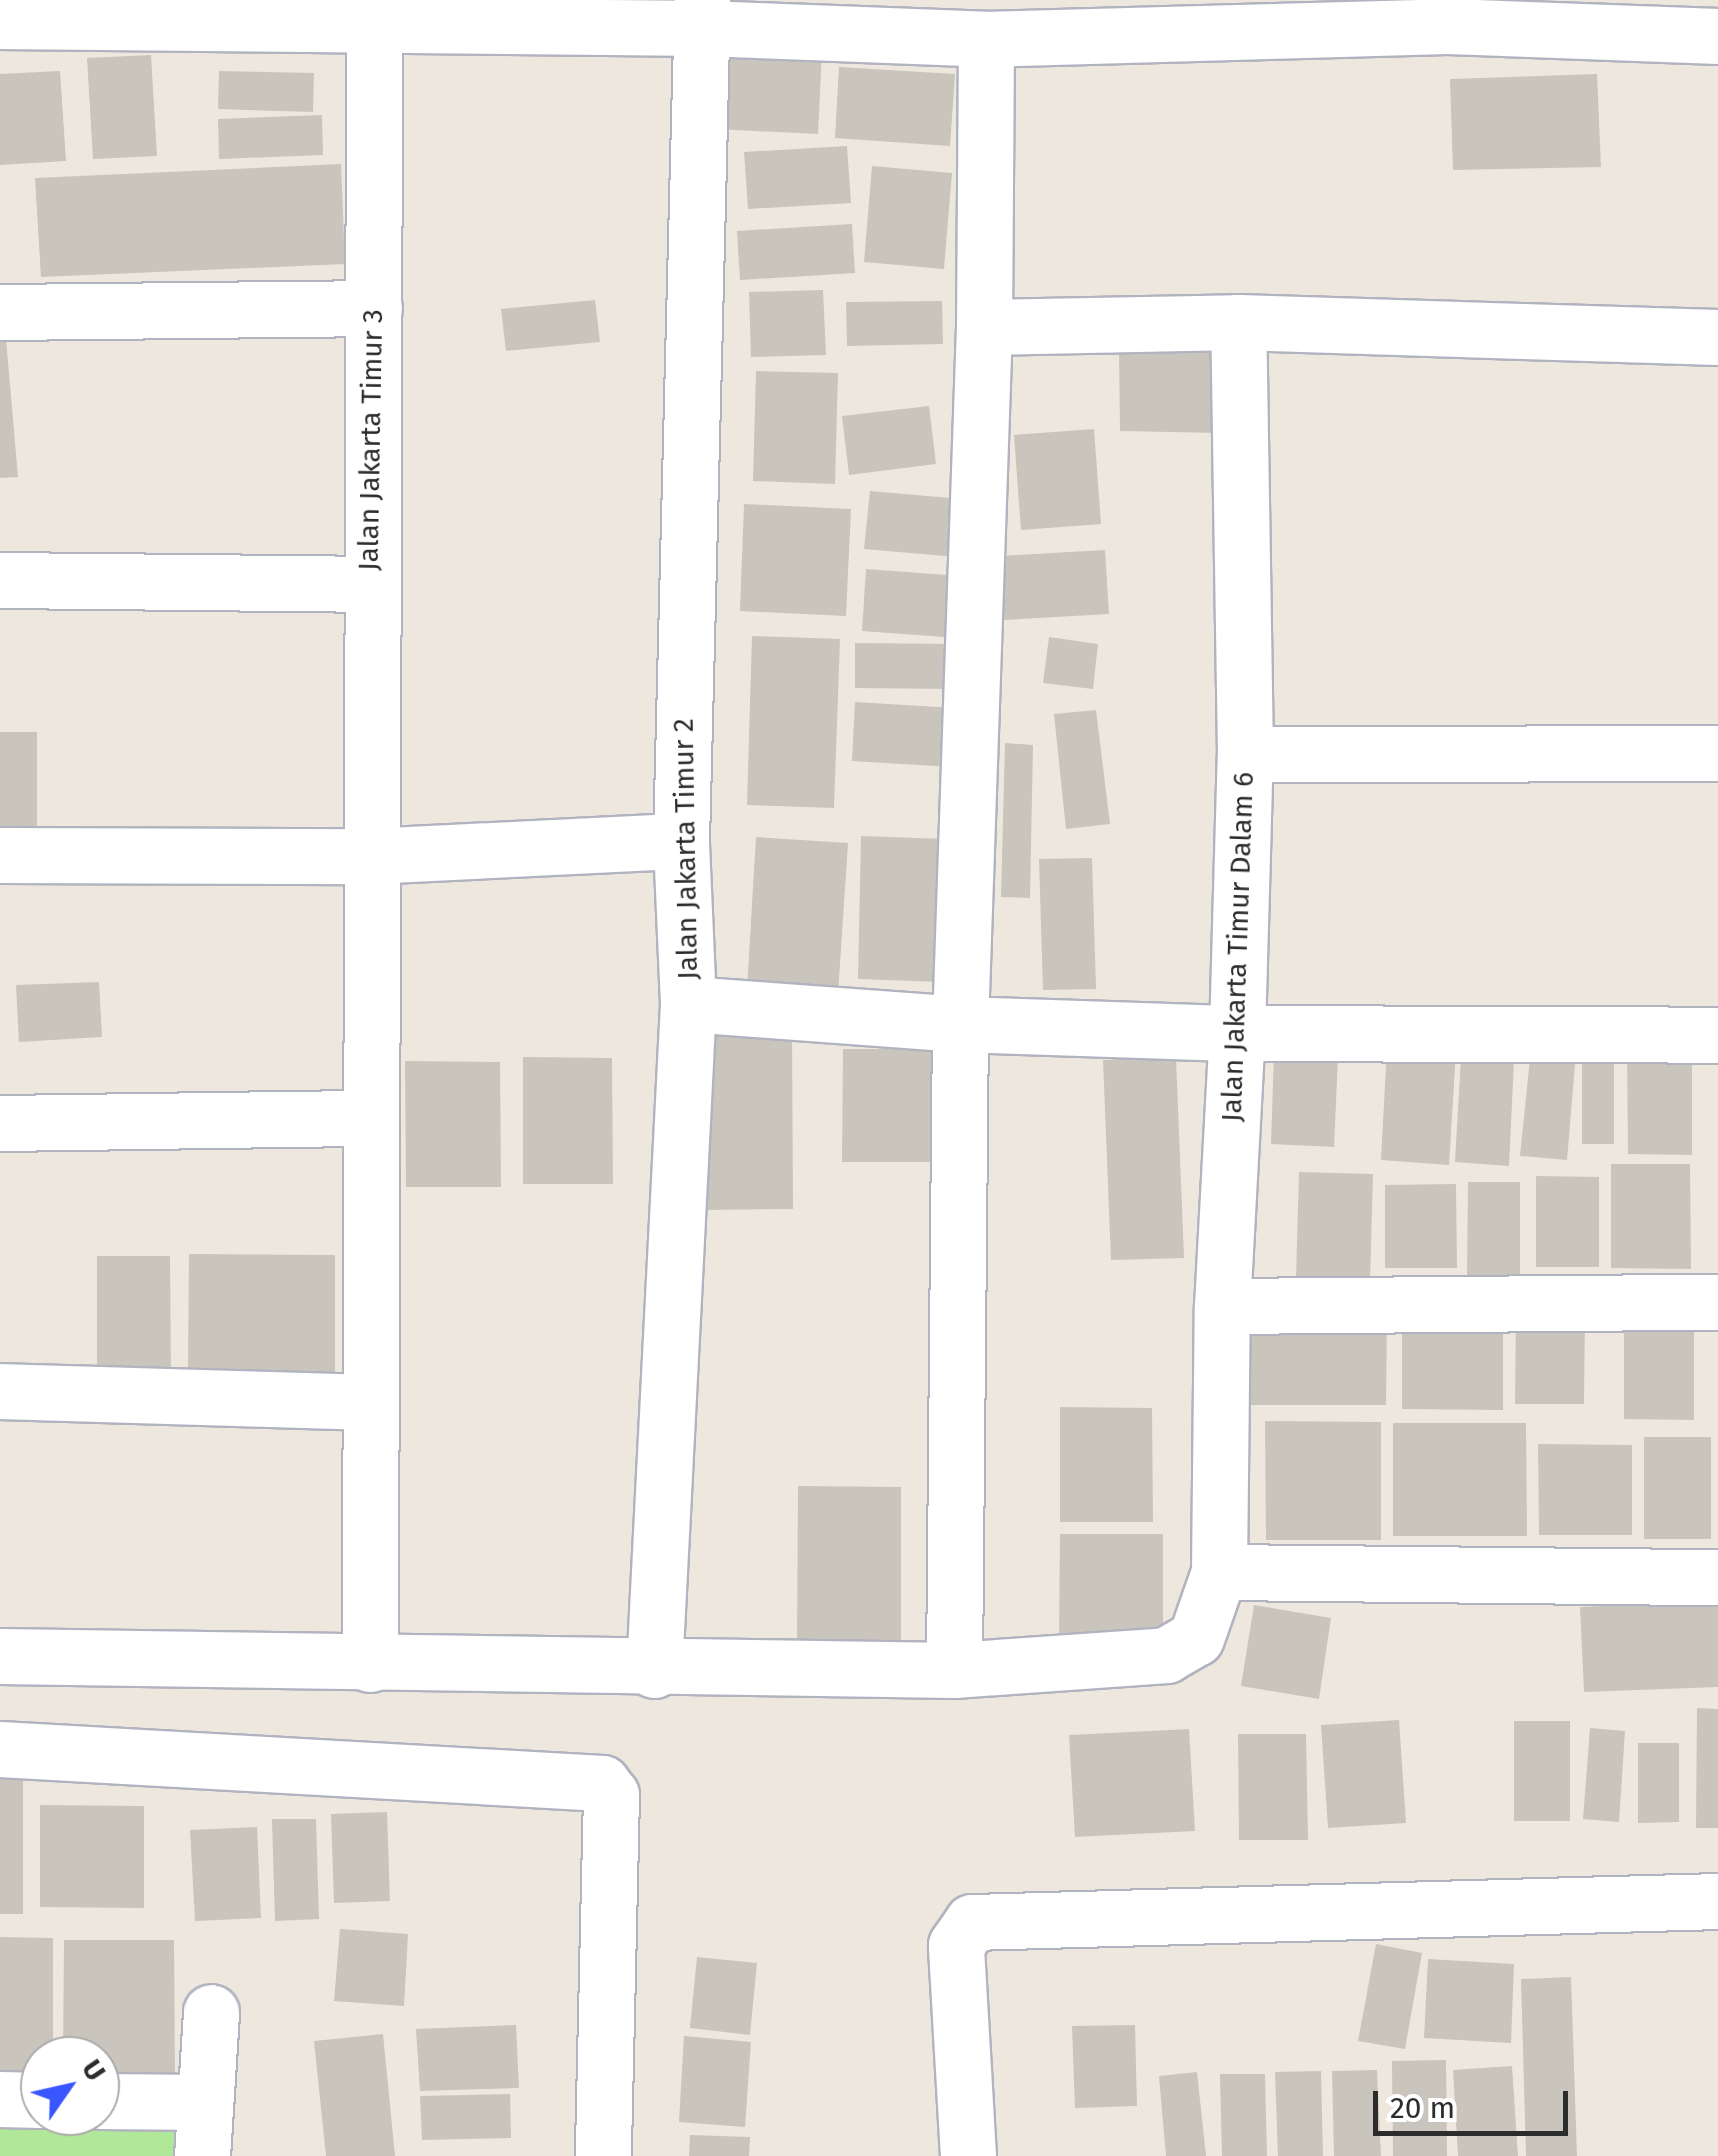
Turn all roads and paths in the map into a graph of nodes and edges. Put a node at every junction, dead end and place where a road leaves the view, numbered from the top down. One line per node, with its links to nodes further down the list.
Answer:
1 (1447, 13): 3 (street); 6 (street)
2 (703, 14): 5 (street); 7 (street); 17 (street, Jalan Jakarta Timur 2)
3 (1124, 18): 7 (street)
4 (0, 22): 5 (street)
5 (374, 25): 8 (street, Jalan Jakarta Timur 3)
6 (1718, 36)
7 (986, 39): 11 (street)
8 (374, 308): 9 (street); 14 (street, Jalan Jakarta Timur 3)
9 (0, 312)
10 (1238, 322): 11 (street); 12 (street); 16 (street, Jalan Jakarta Timur Dalam 6)
11 (984, 327): 21 (street)
12 (1718, 337)
13 (0, 580): 14 (street)
14 (368, 584): 19 (street, Jalan Jakarta Timur 3)
15 (1718, 753): 16 (street)
16 (1245, 754): 22 (street, Jalan Jakarta Timur Dalam 6)
17 (681, 842): 19 (street); 20 (street, Jalan Jakarta Timur 2)
18 (0, 855): 19 (street)
19 (369, 856): 24 (street, Jalan Jakarta Timur 3)
20 (688, 1004): 21 (street); 34 (street, Jalan Jakarta Timur 2)
21 (960, 1024): 22 (street); 35 (street)
22 (1236, 1033): 23 (street); 27 (street, Jalan Jakarta Timur Dalam 6)
23 (1718, 1034)
24 (370, 1118): 25 (street); 29 (street, Jalan Jakarta Timur 3)
25 (0, 1124)
26 (1718, 1302): 27 (street)
27 (1222, 1306): 30 (street, Jalan Jakarta Timur Dalam 6)
28 (0, 1391): 29 (street)
29 (369, 1402): 33 (street, Jalan Jakarta Timur 3)
30 (1219, 1572): 31 (street); 35 (street, Jalan Jakarta Timur Dalam 6)
31 (1718, 1577)
32 (0, 1656): 33 (street, Jalan Jakarta Timur Dalam 6)
33 (370, 1664): 34 (street, Jalan Jakarta Timur Dalam 6)
34 (654, 1670): 35 (street, Jalan Jakarta Timur Dalam 6)
35 (954, 1670)
36 (0, 1750): 42 (street)
37 (1718, 1901): 43 (street)
38 (210, 2012): 40 (street)
39 (120, 2101): 40 (street)
40 (206, 2102): 41 (street)
41 (202, 2156)
42 (603, 2156)
43 (968, 2156)

